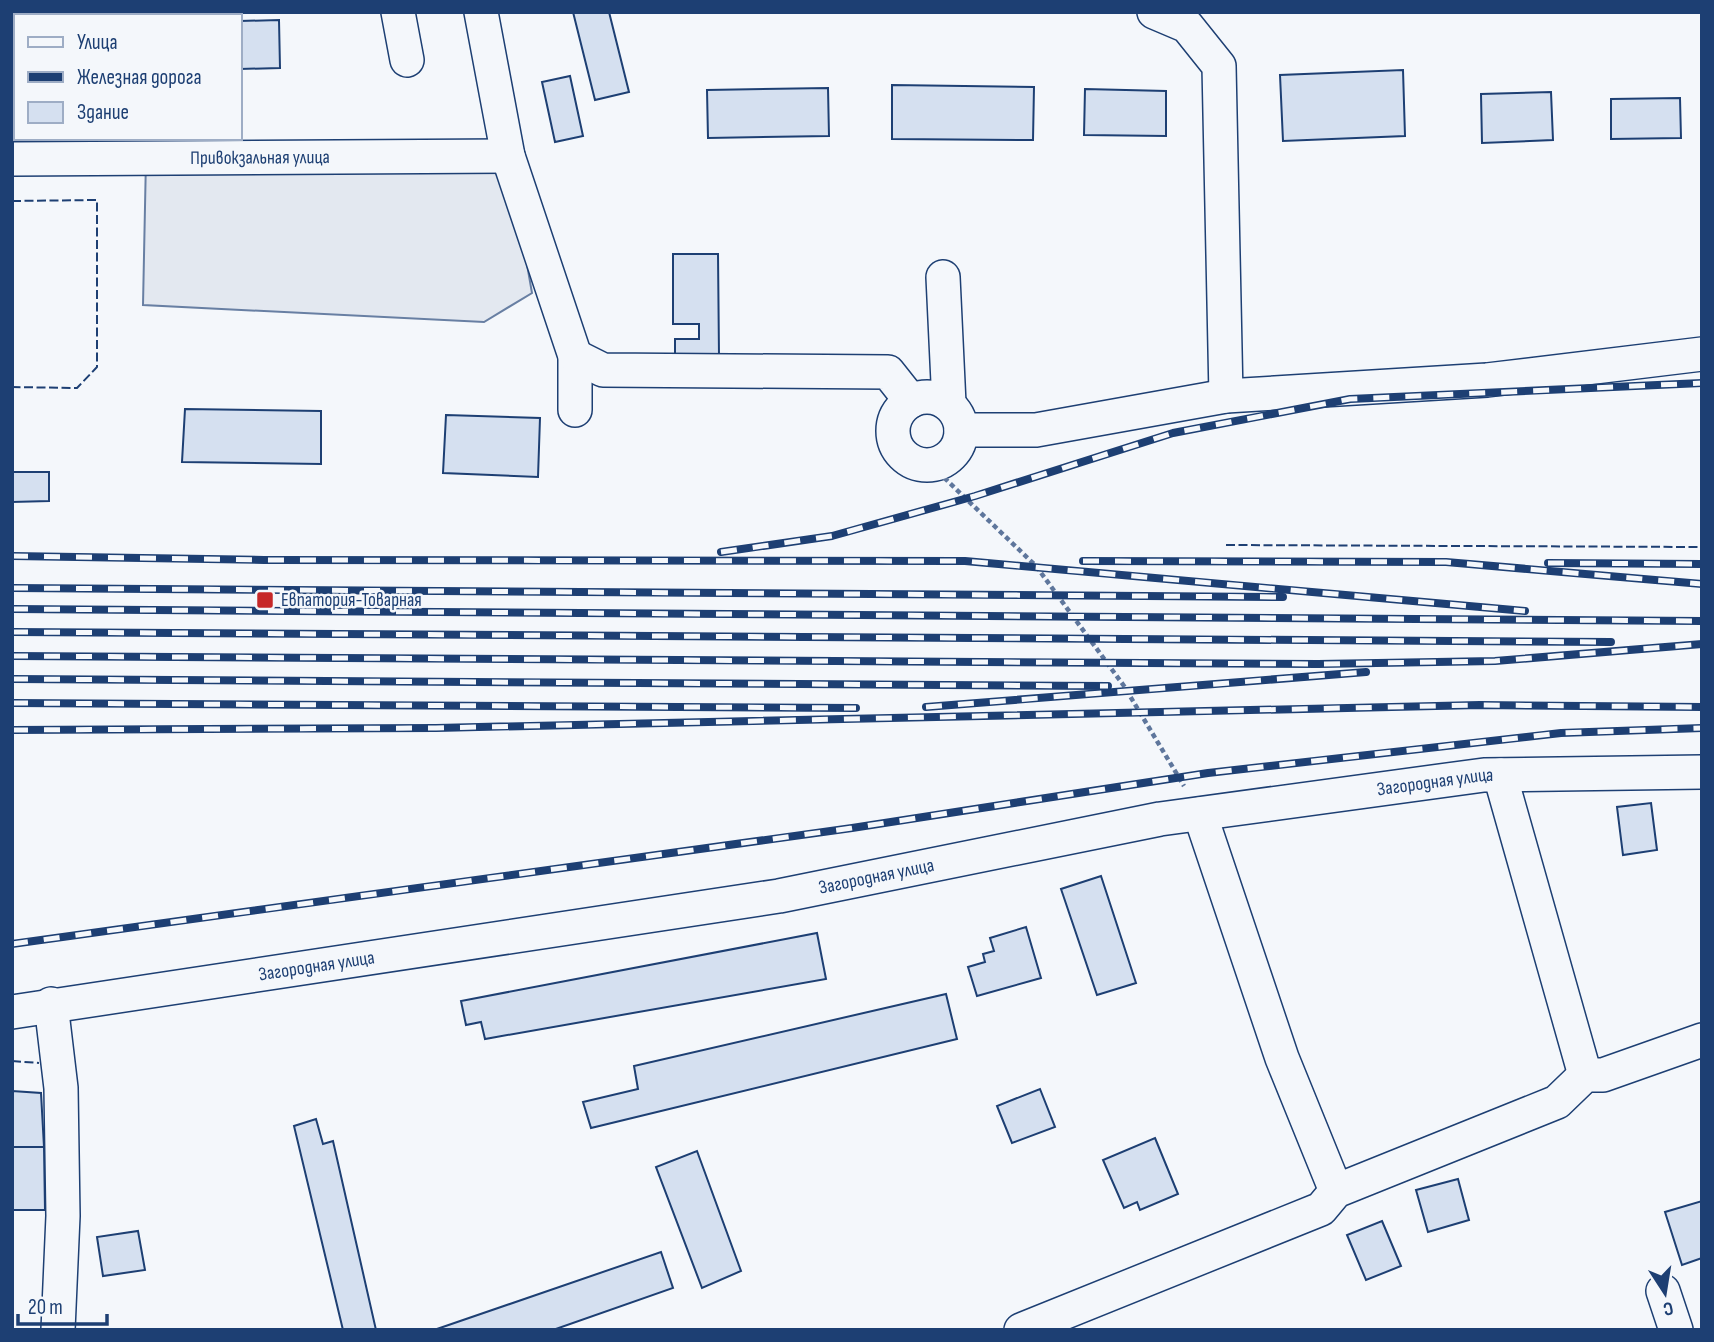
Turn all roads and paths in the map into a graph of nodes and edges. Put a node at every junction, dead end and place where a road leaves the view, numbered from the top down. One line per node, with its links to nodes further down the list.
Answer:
1 (398, 12): 4 (street)
2 (481, 12): 5 (street)
3 (1154, 12): 10 (street)
4 (407, 60)
5 (508, 156): 6 (street, Привокзальная улица); 9 (street)
6 (12, 159)
7 (943, 277): 13 (street)
8 (1702, 354): 10 (street)
9 (575, 356): 11 (street); 12 (street)
10 (1226, 396): 13 (street)
11 (911, 401): 13 (street); 14 (street)
12 (575, 410)
13 (955, 417): 14 (street)
14 (932, 466): 17 (path)
15 (1702, 772): 16 (street, Загородная улица)
16 (1500, 775): 17 (street, Загородная улица); 21 (street)
17 (1200, 814): 18 (street, Загородная улица); 22 (street)
18 (51, 1004): 19 (street, Загородная улица); 24 (street)
19 (12, 1012)
20 (1702, 1040): 21 (street)
21 (1585, 1075): 22 (street)
22 (1336, 1191): 25 (street)
23 (1663, 1291): 26 (street)
24 (58, 1330)
25 (1021, 1330)
26 (1676, 1330)

